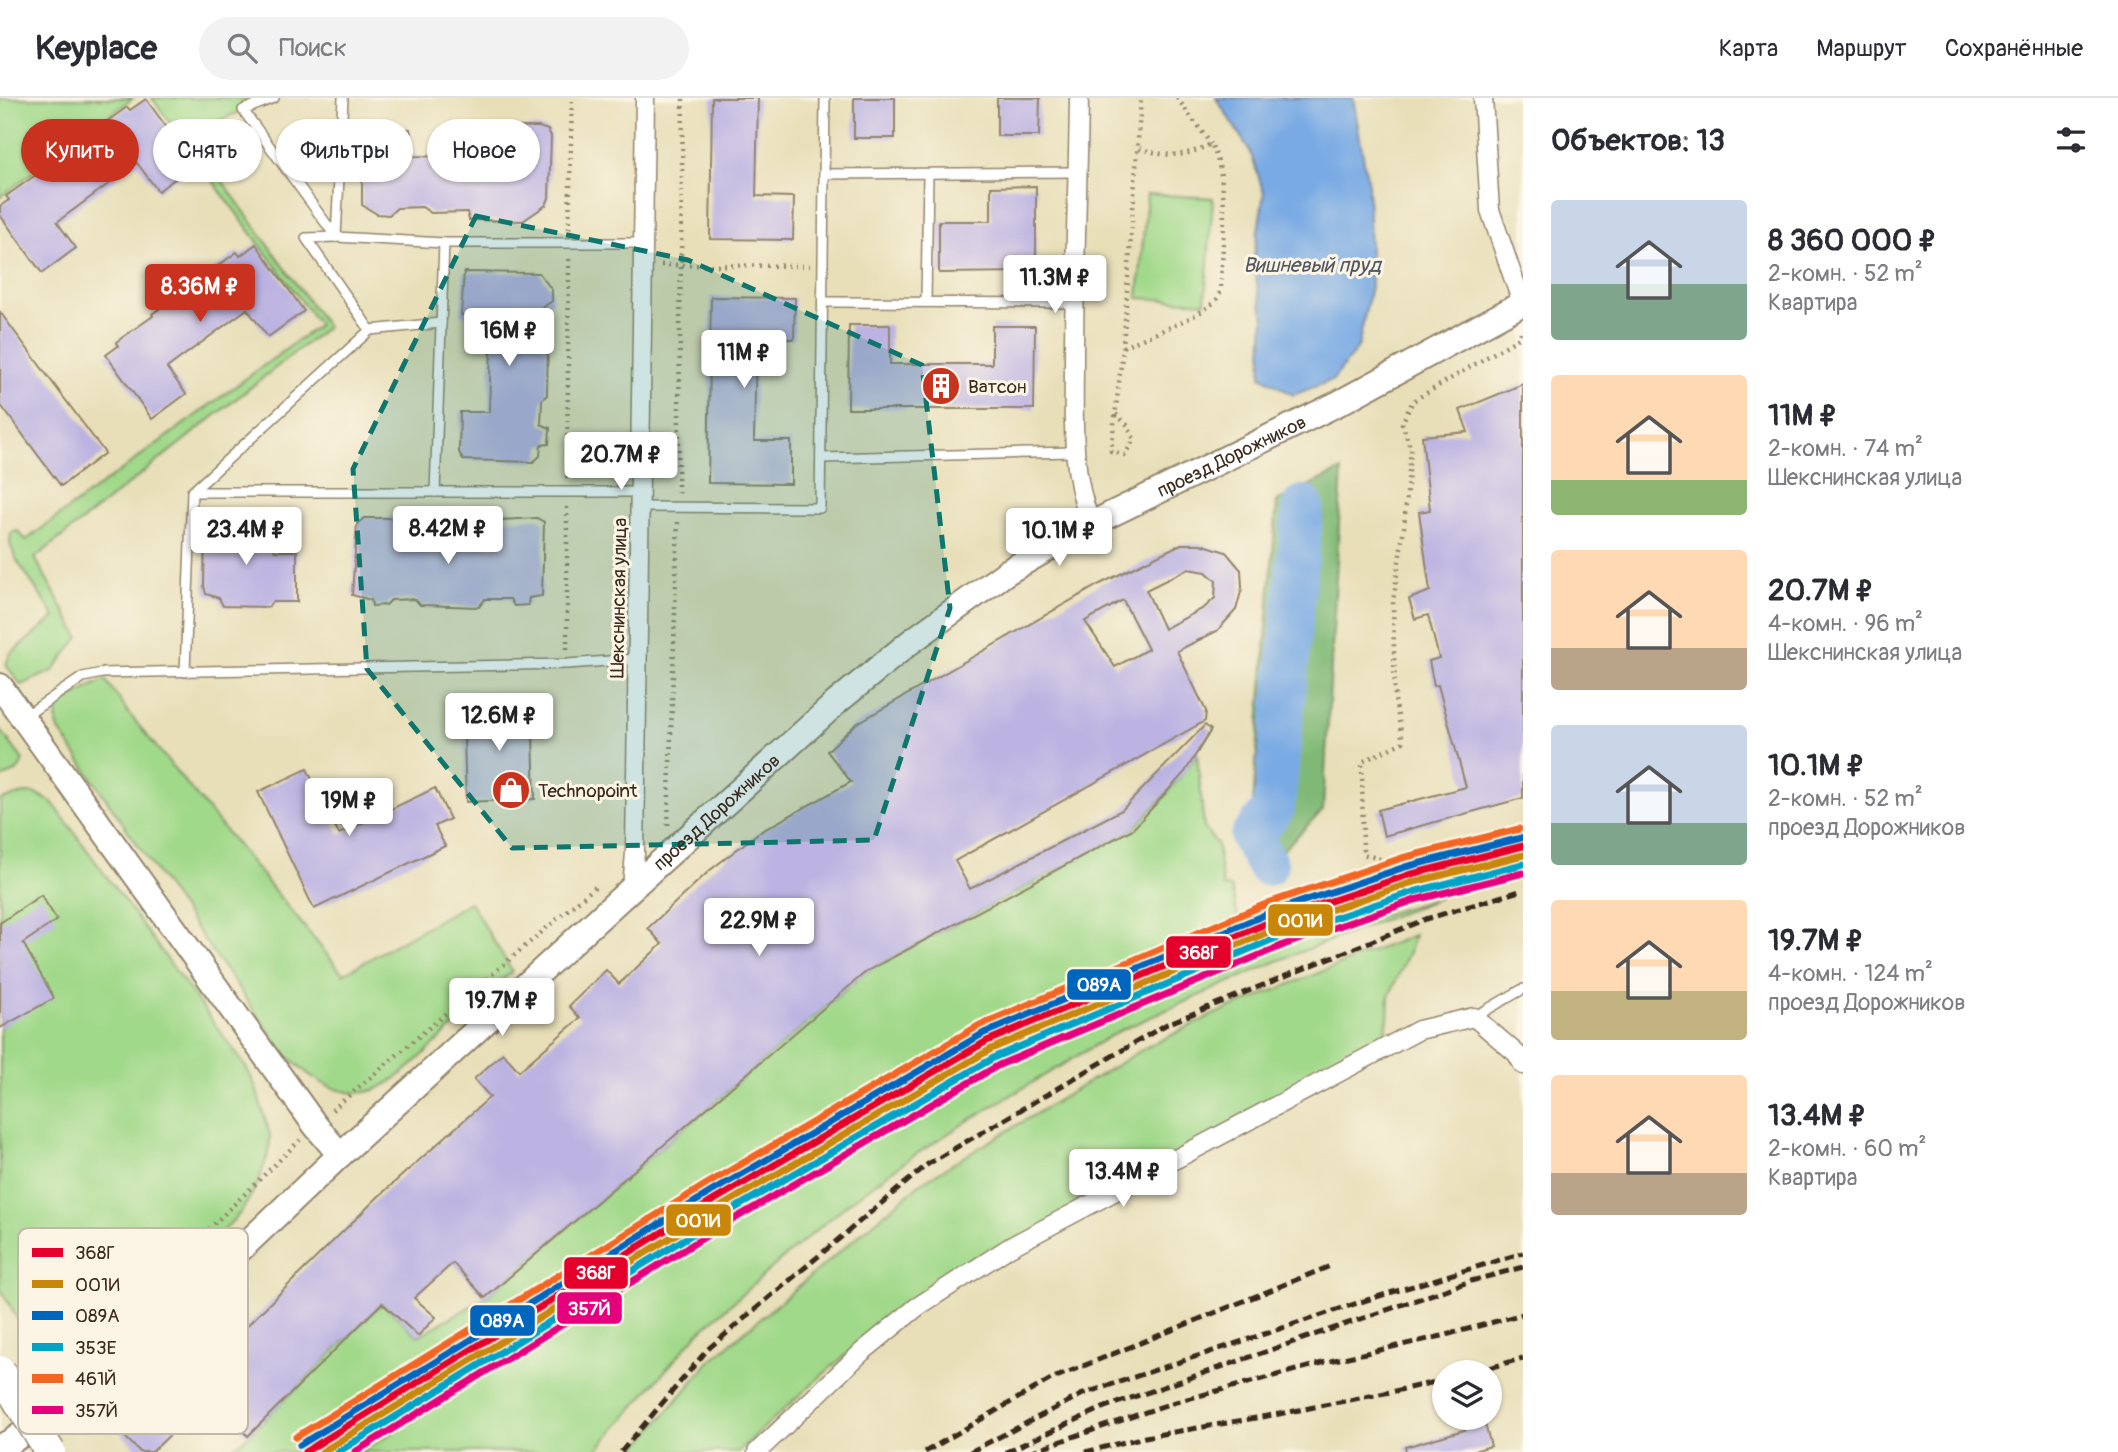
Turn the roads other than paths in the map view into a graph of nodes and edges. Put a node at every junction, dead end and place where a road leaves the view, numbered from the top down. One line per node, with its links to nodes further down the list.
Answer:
1 (274, 98): 10 (lane)
2 (343, 98): 10 (lane)
3 (645, 98): 12 (street, Шекснинская улица)
4 (825, 98): 8 (lane)
5 (1079, 98): 7 (street)
6 (1483, 98): 16 (street)
7 (1078, 172): 9 (lane); 15 (street)
8 (824, 174): 9 (lane); 13 (lane)
9 (928, 174): 14 (lane)
10 (336, 237): 11 (lane); 18 (lane)
11 (444, 243): 12 (lane); 17 (lane)
12 (643, 243): 23 (street, Шекснинская улица)
13 (823, 302): 14 (lane); 20 (lane)
14 (926, 302): 15 (lane)
15 (1074, 303): 19 (street)
16 (1523, 303): 24 (main road, проезд Дорожников)
17 (442, 323): 18 (lane); 22 (lane)
18 (370, 330): 21 (lane)
19 (1074, 452): 20 (lane); 24 (street)
20 (821, 458): 23 (lane)
21 (192, 492): 22 (lane); 26 (lane)
22 (435, 492): 23 (lane)
23 (640, 500): 25 (street, Шекснинская улица)
24 (1091, 523): 29 (main road, проезд Дорожников)
25 (638, 659): 26 (lane); 29 (street, Шекснинская улица)
26 (185, 672): 28 (lane)
27 (0, 685): 28 (main road)
28 (22, 718): 33 (main road)
29 (632, 888): 33 (main road, проезд Дорожников)
30 (1523, 989): 31 (lane)
31 (1475, 1017): 32 (street); 41 (street)
32 (1523, 1065)
33 (340, 1155): 34 (main road, проезд Дорожников)
34 (248, 1242)
35 (0, 1371): 36 (highway, bridge)
36 (18, 1400)
37 (22, 1434): 39 (main road, проезд Дорожников)
38 (39, 1434): 40 (highway, bridge)
39 (0, 1447)
40 (50, 1452)
41 (757, 1452)

